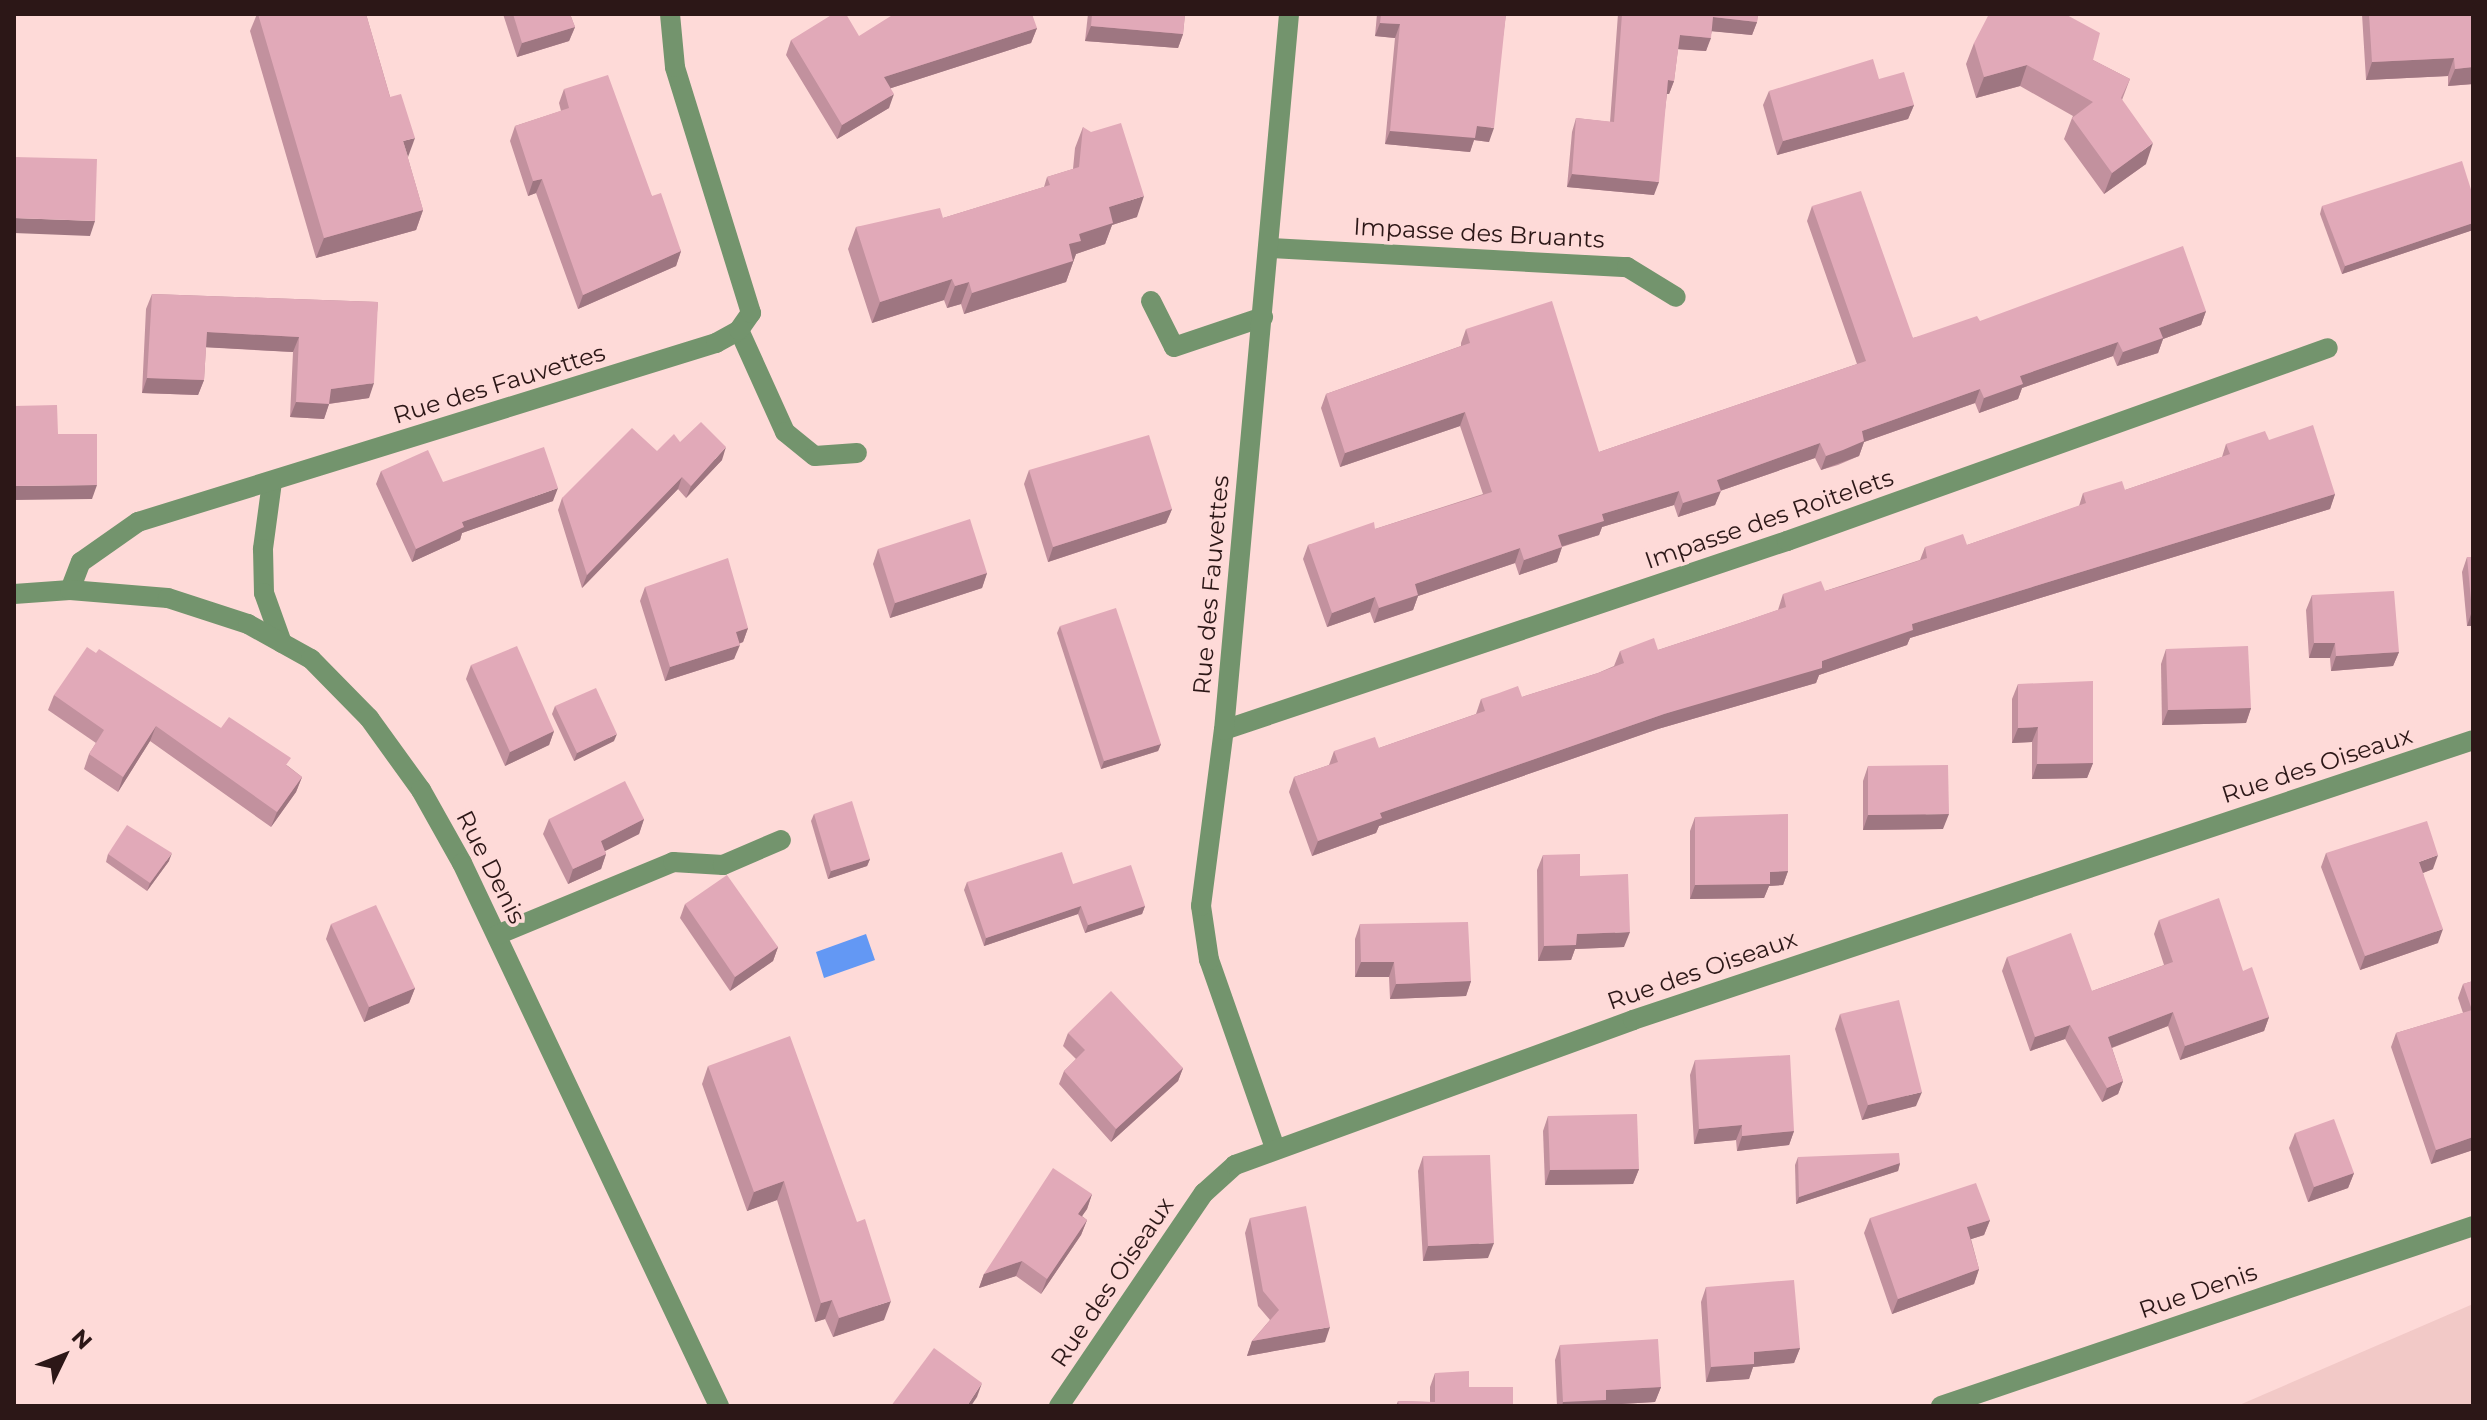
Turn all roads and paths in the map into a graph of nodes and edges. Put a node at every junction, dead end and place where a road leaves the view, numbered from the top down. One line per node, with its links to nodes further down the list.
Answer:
1 (670, 14): 7 (street)
2 (1289, 14): 3 (street, Rue des Fauvettes)
3 (1271, 248): 4 (street, Impasse des Bruants); 6 (street, Rue des Fauvettes)
4 (1676, 297)
5 (1151, 301): 6 (street)
6 (1263, 317): 14 (street, Rue des Fauvettes)
7 (739, 330): 9 (street); 10 (street, Rue des Fauvettes)
8 (2328, 348): 14 (street, Impasse des Roitelets)
9 (857, 453)
10 (272, 482): 11 (street, Rue des Fauvettes); 13 (street)
11 (70, 590): 12 (street, Rue Denis); 13 (street, Rue Denis)
12 (14, 594)
13 (282, 643): 17 (street, Rue Denis)
14 (1224, 730): 18 (street, Rue des Fauvettes)
15 (2473, 740): 18 (street, Rue des Oiseaux)
16 (781, 840): 17 (street)
17 (497, 935): 20 (street, Rue Denis)
18 (1275, 1148): 21 (street, Rue des Oiseaux)
19 (2473, 1226): 22 (street, Rue Denis)
20 (719, 1406)
21 (1059, 1406)
22 (1941, 1406)

